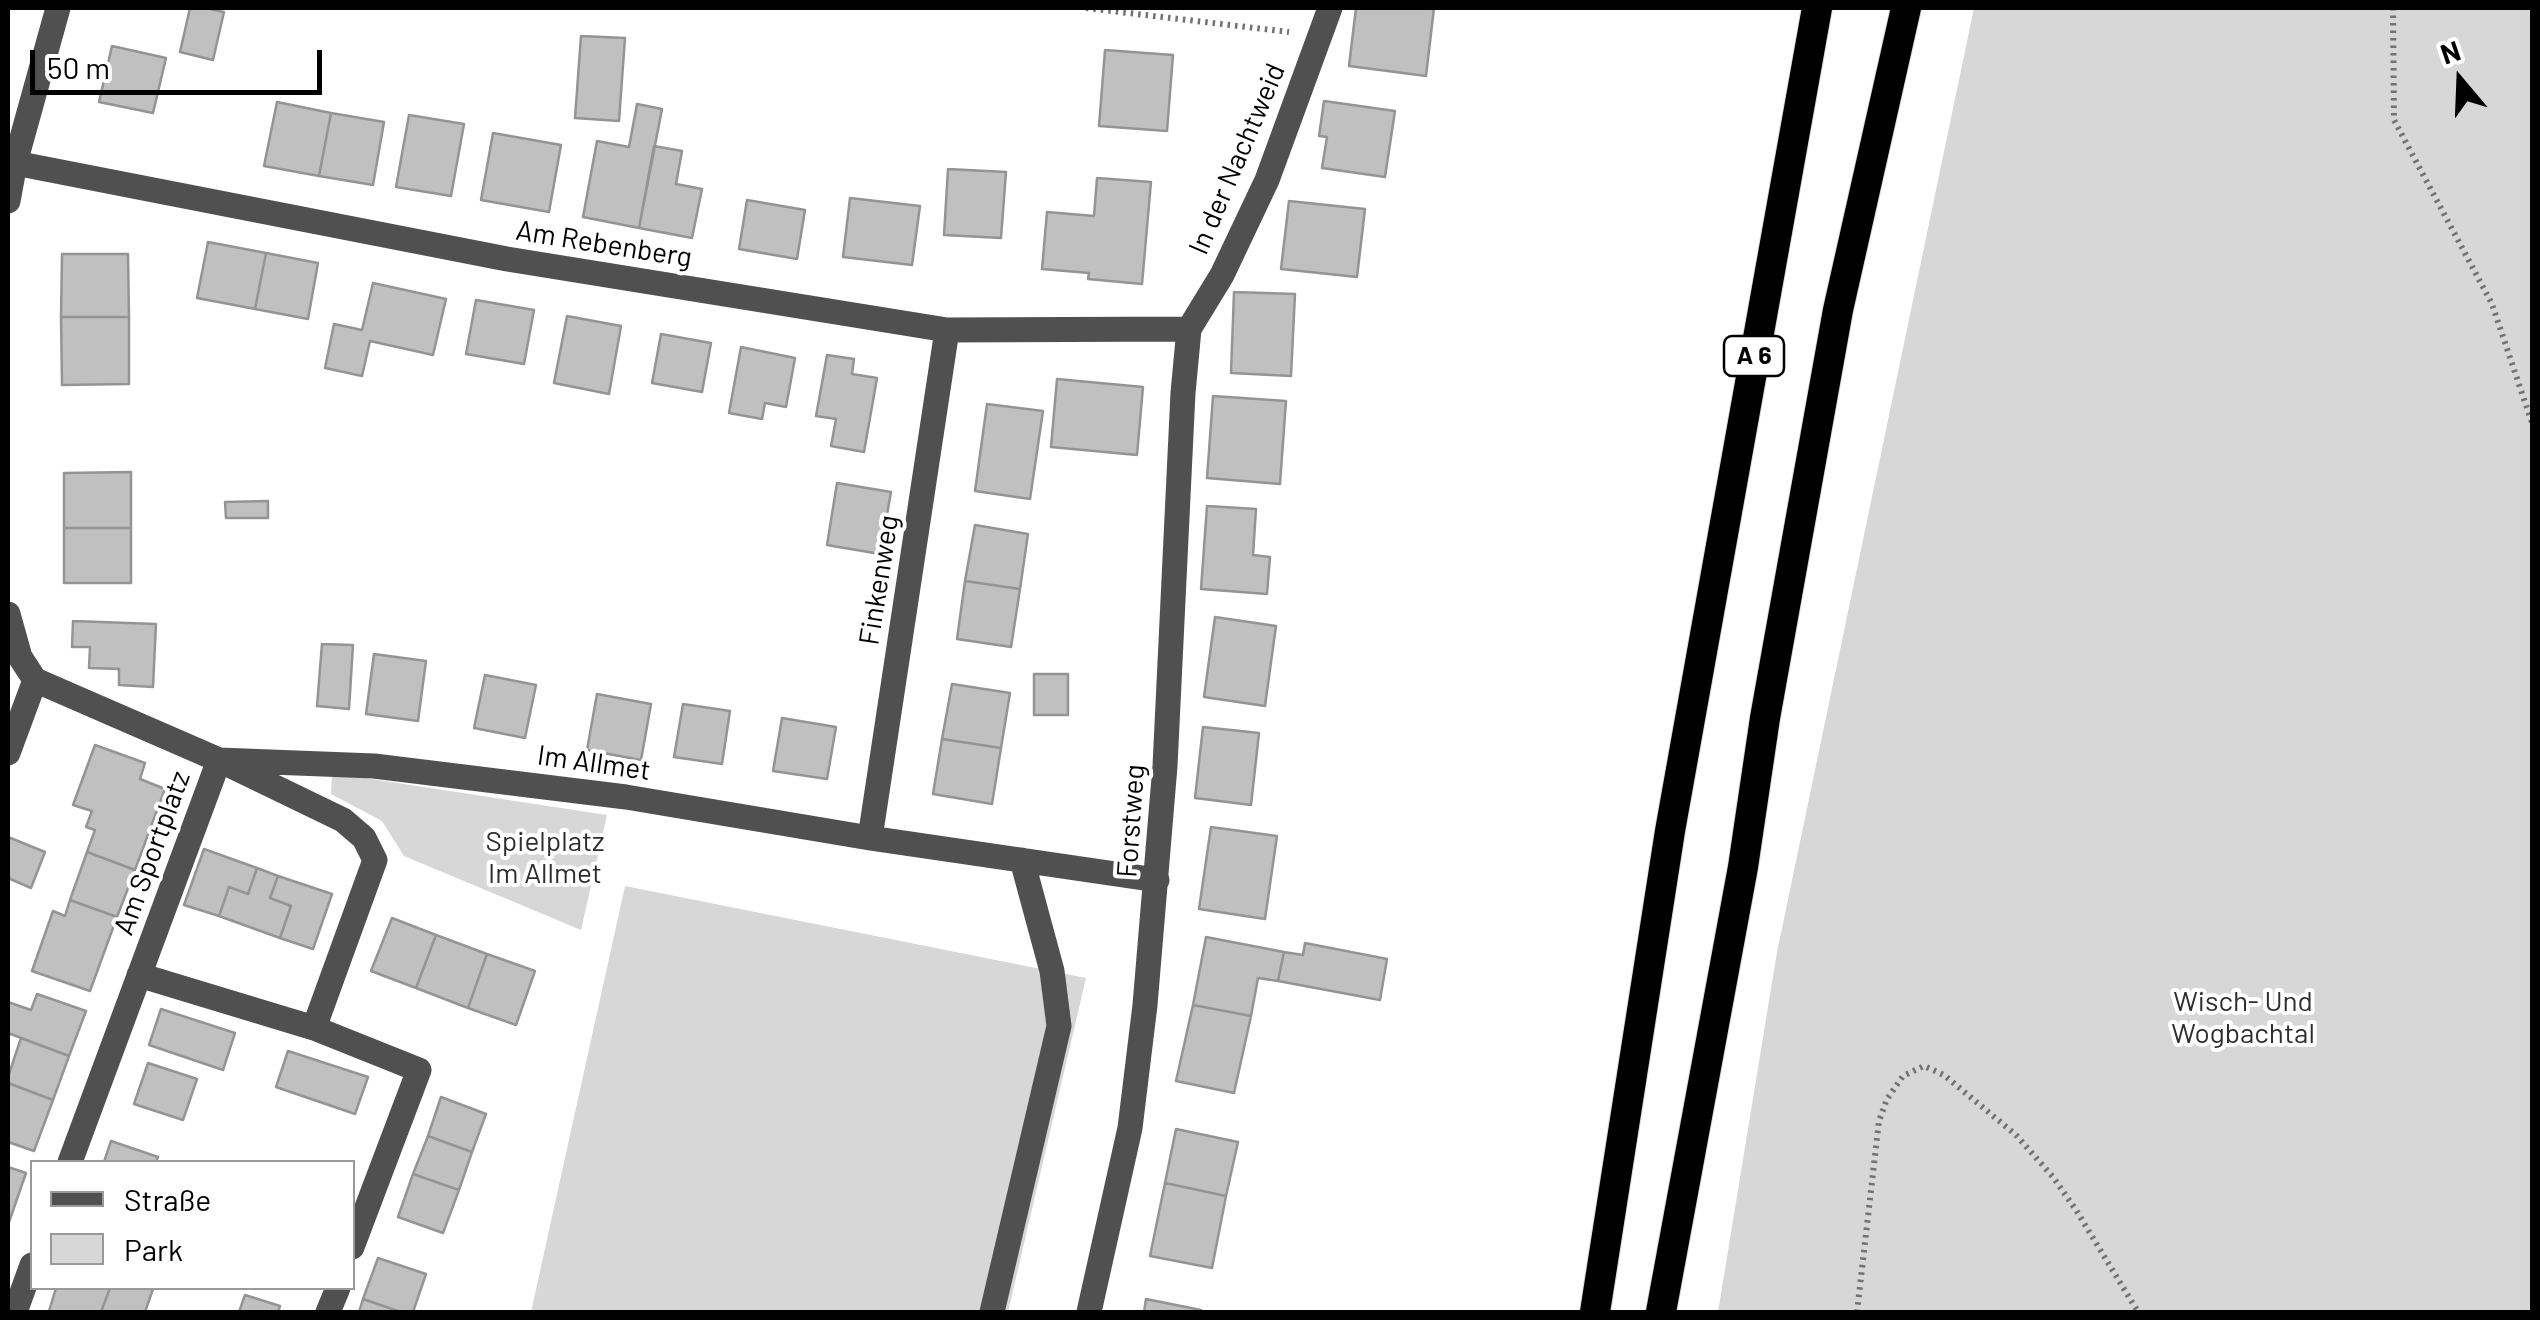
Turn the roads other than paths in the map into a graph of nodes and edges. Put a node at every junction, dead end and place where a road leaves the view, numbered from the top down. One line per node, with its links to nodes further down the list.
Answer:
1 (58, 8): 5 (street)
2 (1330, 8): 7 (street, In der Nachtweid)
3 (1817, 8): 24 (highway, A 6)
4 (1906, 8): 25 (highway, A 6)
5 (15, 163): 6 (street); 8 (street, Am Rebenberg)
6 (8, 201)
7 (1189, 329): 8 (street, Am Rebenberg); 15 (street, Forstweg)
8 (948, 330): 13 (street, Finkenweg)
9 (8, 614): 10 (street)
10 (35, 680): 11 (street); 12 (street, Im Allmet)
11 (8, 754)
12 (219, 760): 13 (street, Im Allmet); 16 (street, Am Sportplatz); 17 (street, Am Sportplatz)
13 (870, 838): 14 (street, Im Allmet)
14 (1022, 860): 15 (street, Im Allmet); 22 (street)
15 (1156, 880): 23 (street, Forstweg)
16 (139, 975): 17 (street, Am Sportplatz); 18 (street, Am Sportplatz)
17 (314, 1028): 19 (street, Am Sportplatz)
18 (71, 1160)
19 (355, 1239)
20 (30, 1271): 21 (street)
21 (15, 1312)
22 (992, 1312)
23 (1088, 1312)
24 (1595, 1312)
25 (1661, 1312)

